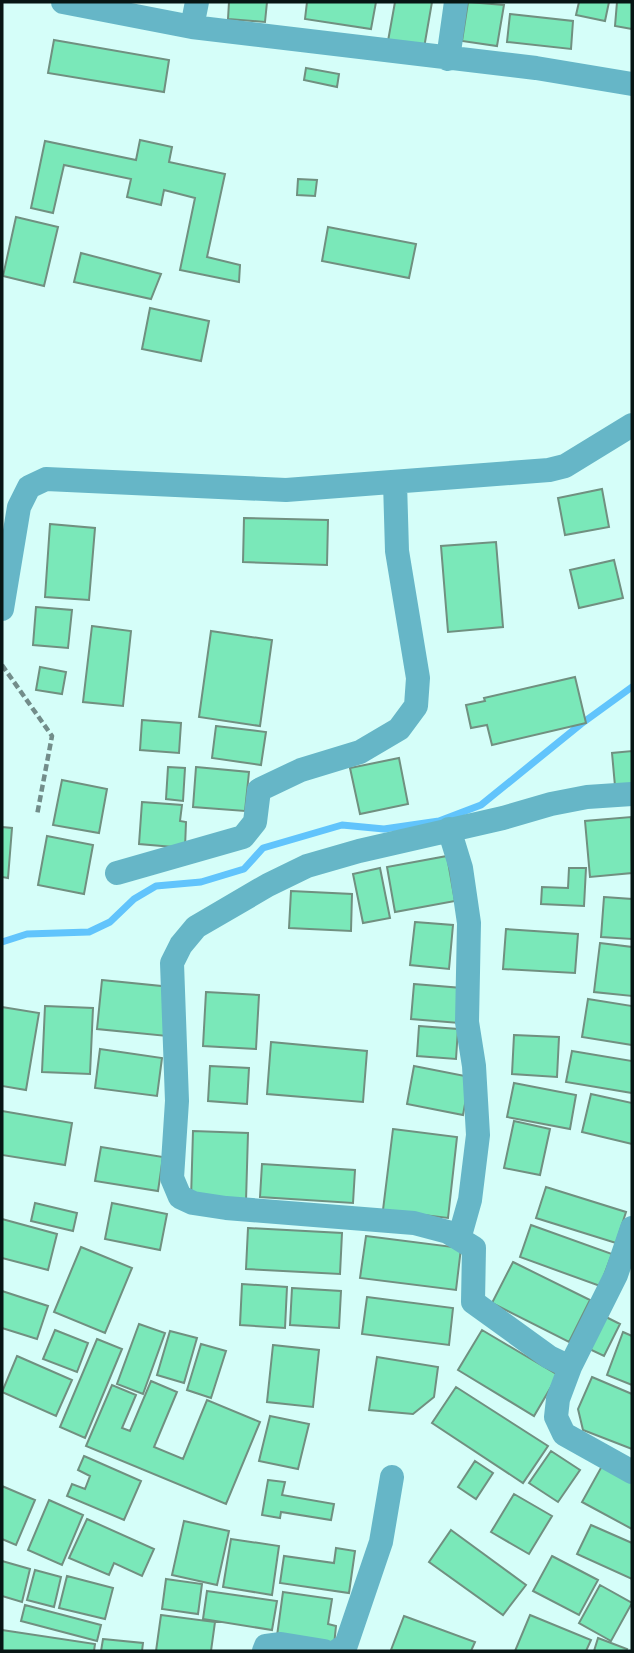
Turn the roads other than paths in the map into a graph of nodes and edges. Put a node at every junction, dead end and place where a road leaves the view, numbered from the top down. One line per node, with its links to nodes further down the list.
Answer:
1 (63, 2): 4 (street)
2 (198, 2): 4 (street)
3 (456, 2): 5 (street)
4 (192, 27): 5 (street)
5 (448, 59): 6 (street)
6 (632, 84)
7 (632, 425): 8 (street)
8 (395, 482): 9 (street); 12 (street)
9 (2, 609)
10 (632, 794): 11 (street)
11 (449, 829): 14 (street); 14 (street)
12 (117, 873)
13 (632, 1228): 15 (street)
14 (459, 1238): 15 (street)
15 (570, 1367): 16 (street)
16 (632, 1472)
17 (392, 1477): 18 (street)
18 (342, 1650): 19 (street)
19 (264, 1651)

